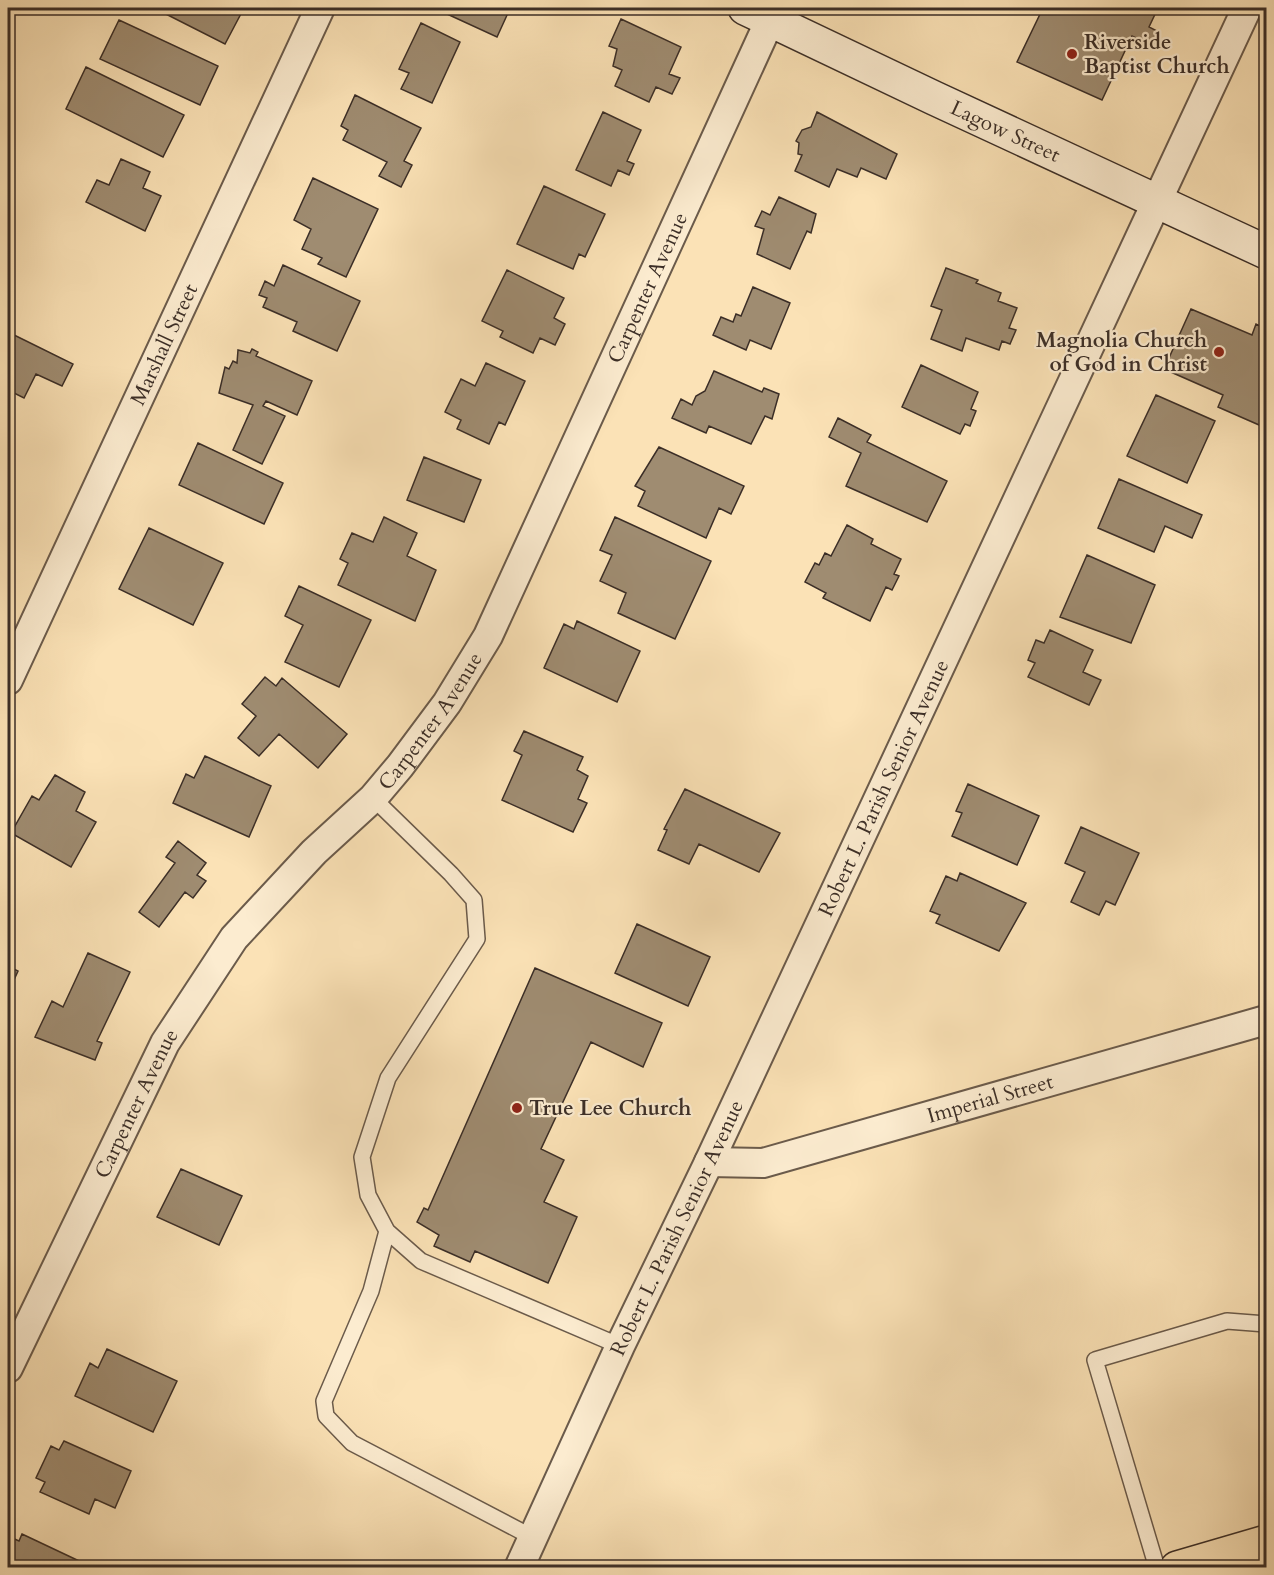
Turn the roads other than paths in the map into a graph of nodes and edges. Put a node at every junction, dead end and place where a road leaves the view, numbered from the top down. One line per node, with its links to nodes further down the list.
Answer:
1 (320, 8): 6 (street, Marshall Street)
2 (1247, 8): 4 (street, Robert L. Parish Senior Avenue)
3 (758, 14): 4 (street, Lagow Street); 7 (street, Carpenter Avenue)
4 (1158, 202): 5 (street, Lagow Street); 9 (street, Robert L. Parish Senior Avenue)
5 (1266, 252)
6 (8, 680)
7 (373, 798): 10 (lane); 11 (street, Carpenter Avenue)
8 (1266, 1020): 9 (street, Imperial Street)
9 (710, 1161): 13 (street, Robert L. Parish Senior Avenue)
10 (387, 1231): 13 (lane); 15 (lane)
11 (18, 1321): 14 (street, Carpenter Avenue)
12 (1266, 1324): 18 (lane)
13 (620, 1346): 15 (street, Robert L. Parish Senior Avenue)
14 (8, 1368)
15 (532, 1537): 17 (street, Robert L. Parish Senior Avenue)
16 (1266, 1542): 19 (main road)
17 (519, 1568)
18 (1157, 1568)
19 (1177, 1568)

